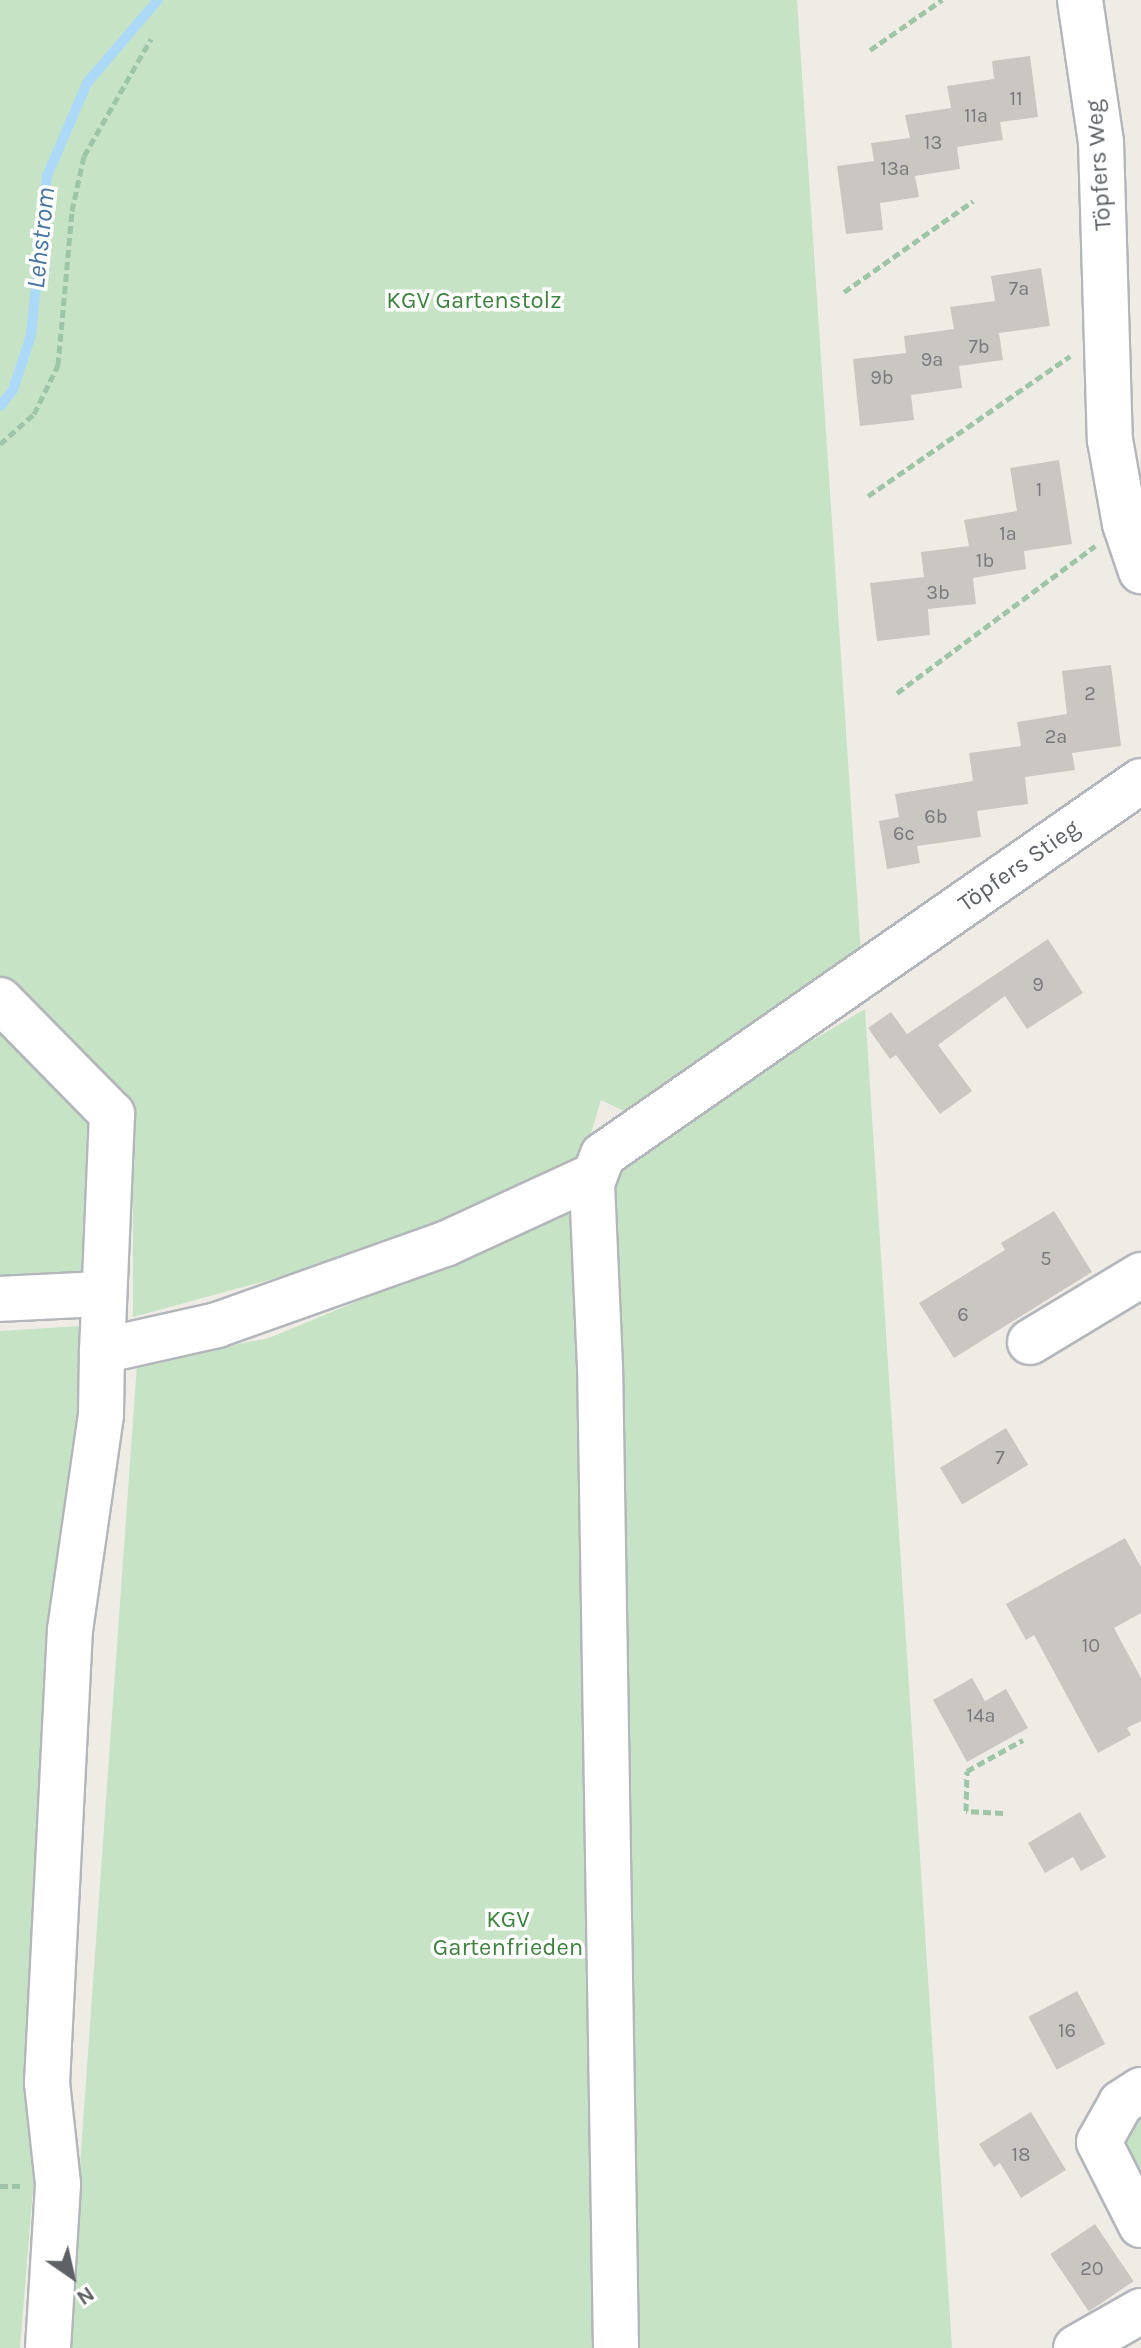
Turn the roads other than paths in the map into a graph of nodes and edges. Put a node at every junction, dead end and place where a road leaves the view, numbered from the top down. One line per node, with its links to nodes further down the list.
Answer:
1 (1080, 0): 2 (street, Töpfers Weg)
2 (1141, 571)
3 (1141, 781): 5 (street, Töpfers Stieg)
4 (0, 1000): 7 (street)
5 (595, 1175): 10 (street); 15 (street)
6 (1141, 1275): 9 (street)
7 (104, 1294): 8 (street); 10 (street)
8 (0, 1299)
9 (1030, 1342)
10 (102, 1351): 14 (street)
11 (1141, 2090): 12 (street)
12 (1141, 2225)
13 (1141, 2311): 16 (street)
14 (48, 2348)
15 (616, 2348)
16 (1076, 2348)

